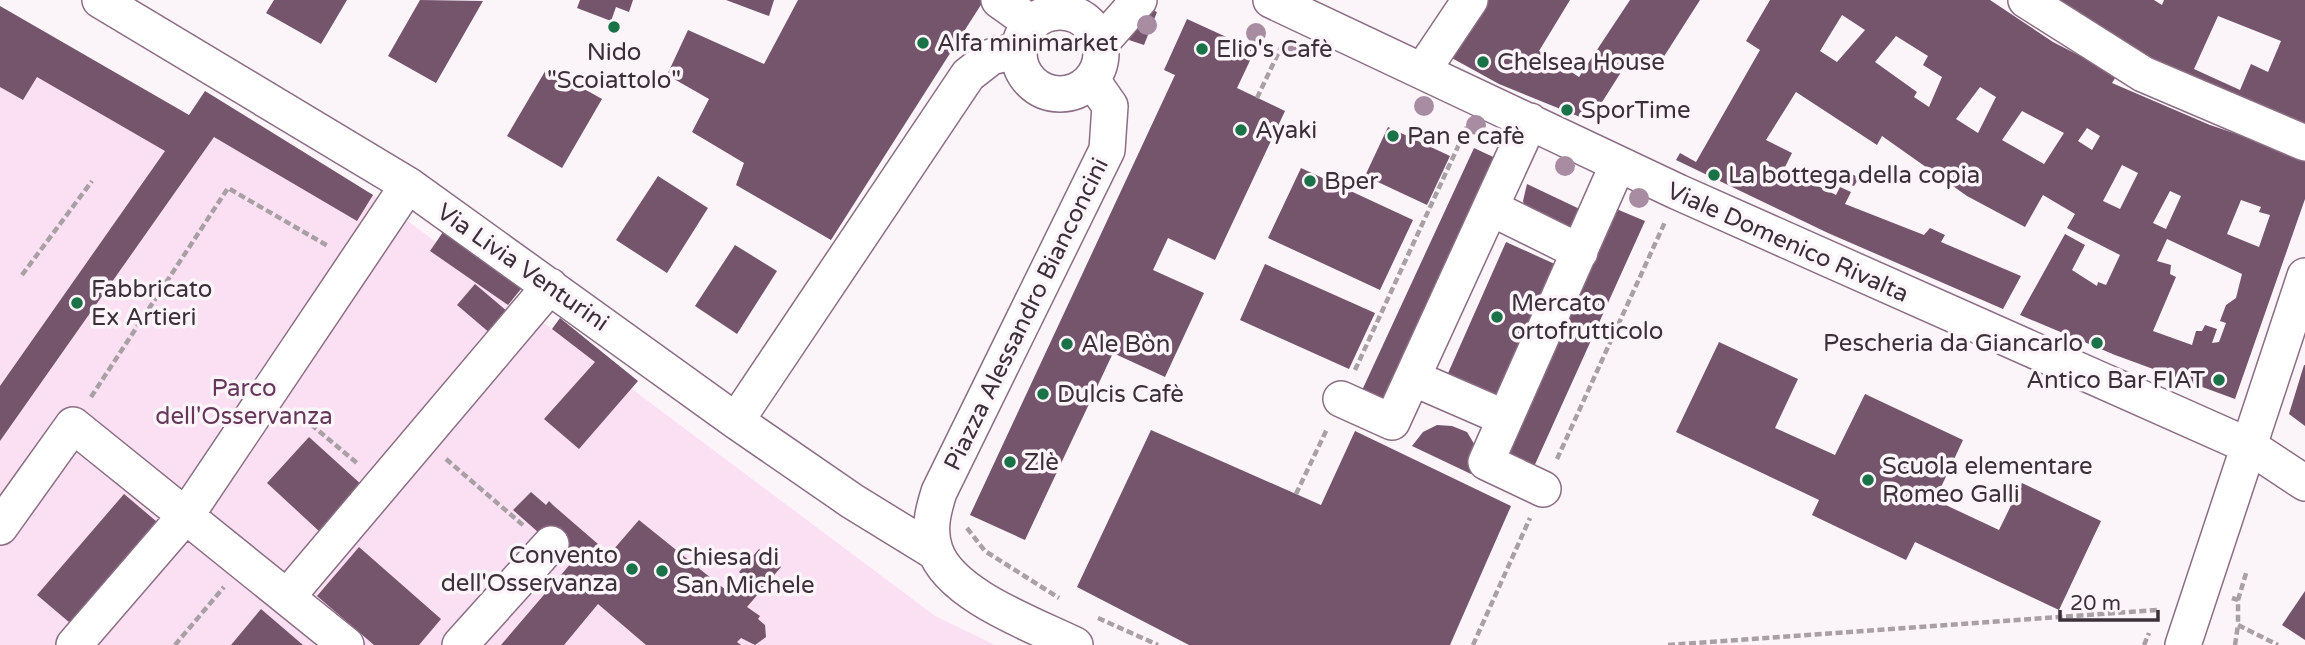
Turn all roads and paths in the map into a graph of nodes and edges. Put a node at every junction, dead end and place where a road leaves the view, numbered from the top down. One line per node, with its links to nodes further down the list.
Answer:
1 (100, 0): 18 (street, Via Livia Venturini)
2 (999, 0): 7 (street)
3 (1139, 0): 9 (street)
4 (1271, 0): 10 (street, Viale Domenico Rivalta)
5 (1470, 0): 10 (street)
6 (2026, 0): 15 (street)
7 (1024, 36): 9 (street); 11 (street); 30 (street)
8 (1285, 39): 12 (path)
9 (1100, 44): 11 (street)
10 (1423, 70): 13 (street, Viale Domenico Rivalta)
11 (1092, 80): 42 (street, Piazza Alessandro Bianconcini)
12 (1257, 97)
13 (1481, 98): 14 (street, Viale Domenico Rivalta); 28 (path)
14 (1530, 121): 16 (street, Viale Domenico Rivalta); 20 (street)
15 (2305, 143)
16 (1618, 164): 19 (street, Viale Domenico Rivalta); 21 (street)
17 (93, 181): 23 (path)
18 (408, 186): 22 (street); 25 (street, Via Livia Venturini)
19 (1678, 192): 33 (street, Viale Domenico Rivalta); 36 (path)
20 (1491, 208): 21 (street); 26 (street)
21 (1580, 252): 29 (street)
22 (356, 262): 27 (street); 31 (path)
23 (22, 275)
24 (2305, 276): 33 (street)
25 (550, 286): 30 (street, Via Livia Venturini); 32 (street)
26 (1413, 378): 28 (street); 29 (street)
27 (270, 391): 35 (path); 38 (street)
28 (1341, 399): 37 (path)
29 (1505, 418): 36 (street)
30 (736, 421): 42 (street, Via Livia Venturini)
31 (73, 425): 38 (street); 40 (street)
32 (422, 439): 35 (street); 41 (path)
33 (2249, 446): 34 (street, Viale Domenico Rivalta); 44 (street)
34 (2305, 483)
35 (384, 486): 45 (street)
36 (1543, 489): 57 (path)
37 (1296, 494)
38 (187, 514): 43 (street); 51 (street)
39 (964, 519): 46 (path)
40 (0, 527)
41 (550, 545): 54 (street)
42 (935, 552): 55 (street)
43 (244, 563): 45 (street); 52 (path)
44 (2201, 587): 49 (path); 59 (street)
45 (287, 597): 53 (street)
46 (1062, 599)
47 (2161, 600): 50 (path)
48 (1097, 617): 56 (path)
49 (2238, 625): 60 (path); 61 (path)
50 (1715, 643): 58 (path)
51 (75, 645)
52 (175, 645)
53 (346, 645)
54 (460, 645)
55 (1075, 645)
56 (1158, 645)
57 (1472, 645)
58 (1668, 645)
59 (2183, 645)
60 (2235, 645)
61 (2278, 645)

